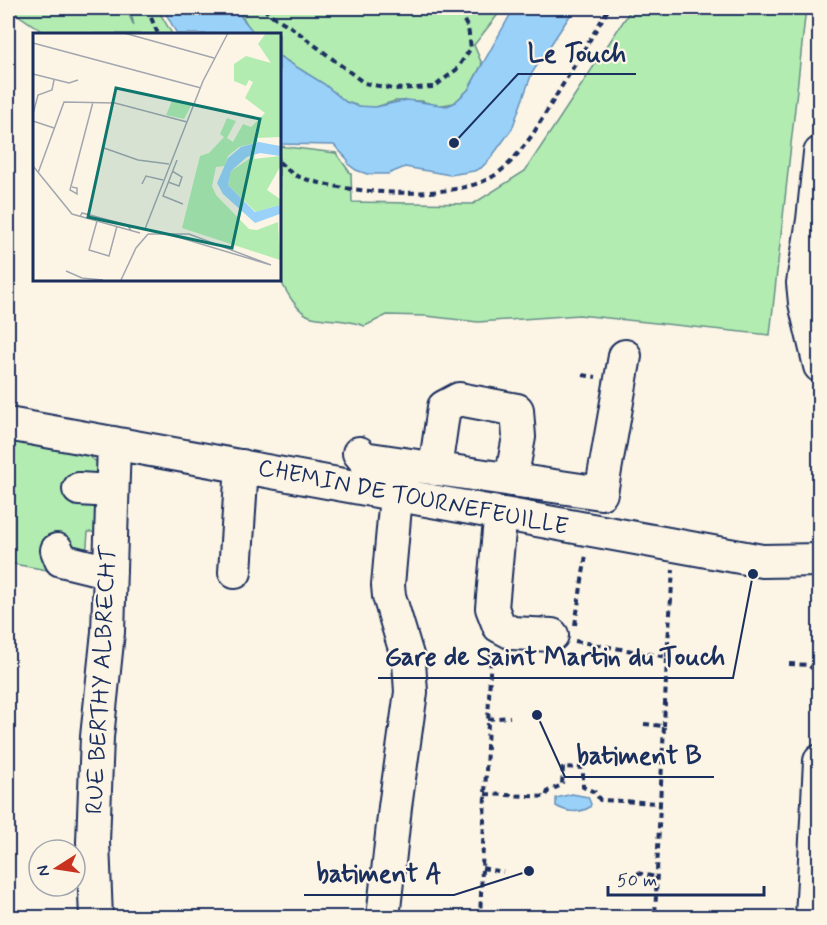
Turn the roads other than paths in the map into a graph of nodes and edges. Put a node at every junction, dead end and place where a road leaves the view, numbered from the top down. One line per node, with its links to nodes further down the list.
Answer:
1 (819, 153): 3 (street)
2 (625, 356): 9 (street)
3 (819, 366)
4 (8, 424): 5 (street, CHEMIN DE TOURNEFEUILLE)
5 (114, 443): 7 (street, CHEMIN DE TOURNEFEUILLE); 11 (street, RUE BERTHY ALBRECHT)
6 (359, 453): 8 (street)
7 (242, 466): 12 (street, CHEMIN DE TOURNEFEUILLE); 17 (street)
8 (435, 469): 9 (street); 9 (street)
9 (511, 480)
10 (79, 489): 11 (street)
11 (112, 491): 16 (street, RUE BERTHY ALBRECHT)
12 (396, 495): 13 (street, CHEMIN DE TOURNEFEUILLE); 21 (street)
13 (503, 514): 15 (street, CHEMIN DE TOURNEFEUILLE); 18 (street)
14 (57, 550): 16 (street)
15 (819, 560)
16 (110, 572): 20 (street, RUE BERTHY ALBRECHT)
17 (235, 572)
18 (563, 638)
19 (819, 761): 22 (street)
20 (96, 918)
21 (383, 918)
22 (812, 918)

